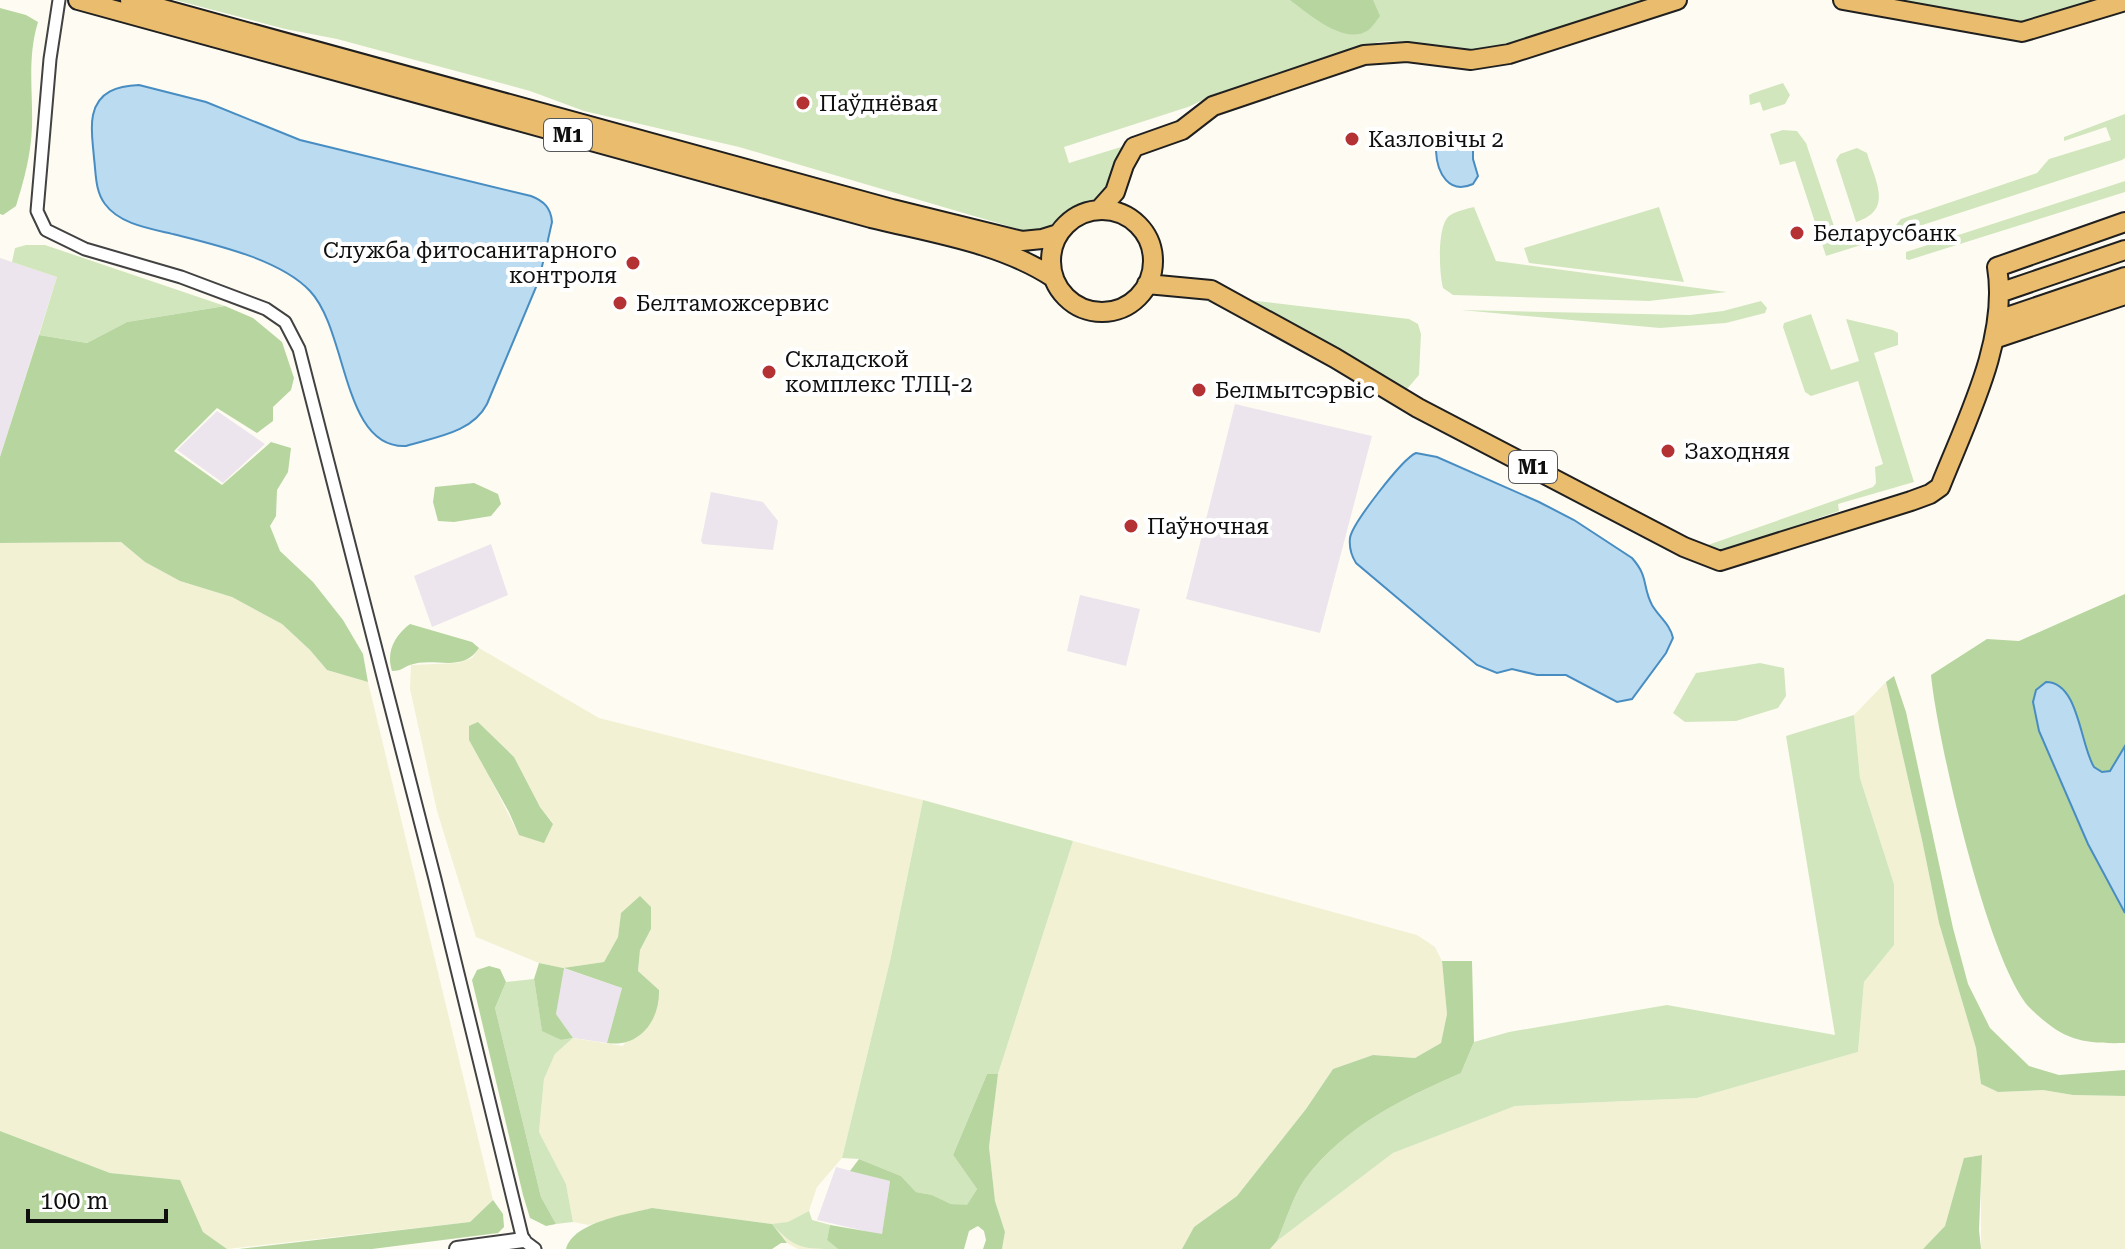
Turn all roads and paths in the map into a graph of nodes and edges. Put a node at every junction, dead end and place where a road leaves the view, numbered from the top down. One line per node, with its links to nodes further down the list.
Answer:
1 (59, 0): 21 (street)
2 (78, 0): 16 (highway, М1)
3 (130, 0): 9 (highway, М1)
4 (1677, 0): 7 (highway)
5 (1843, 0): 6 (highway)
6 (2125, 1)
7 (1099, 210): 9 (highway, М1); 17 (highway)
8 (2125, 222): 20 (highway)
9 (1058, 234): 16 (highway)
10 (2125, 234): 20 (highway)
11 (2125, 242): 20 (highway)
12 (2125, 250): 20 (highway)
13 (2125, 259): 20 (highway)
14 (2125, 268): 20 (highway)
15 (2125, 277): 20 (highway)
16 (1054, 278): 17 (highway, М1)
17 (1147, 284): 20 (highway, М1)
18 (2125, 286): 20 (highway)
19 (2125, 295): 20 (highway)
20 (1998, 307)
21 (529, 1244): 22 (street)
22 (457, 1249)

